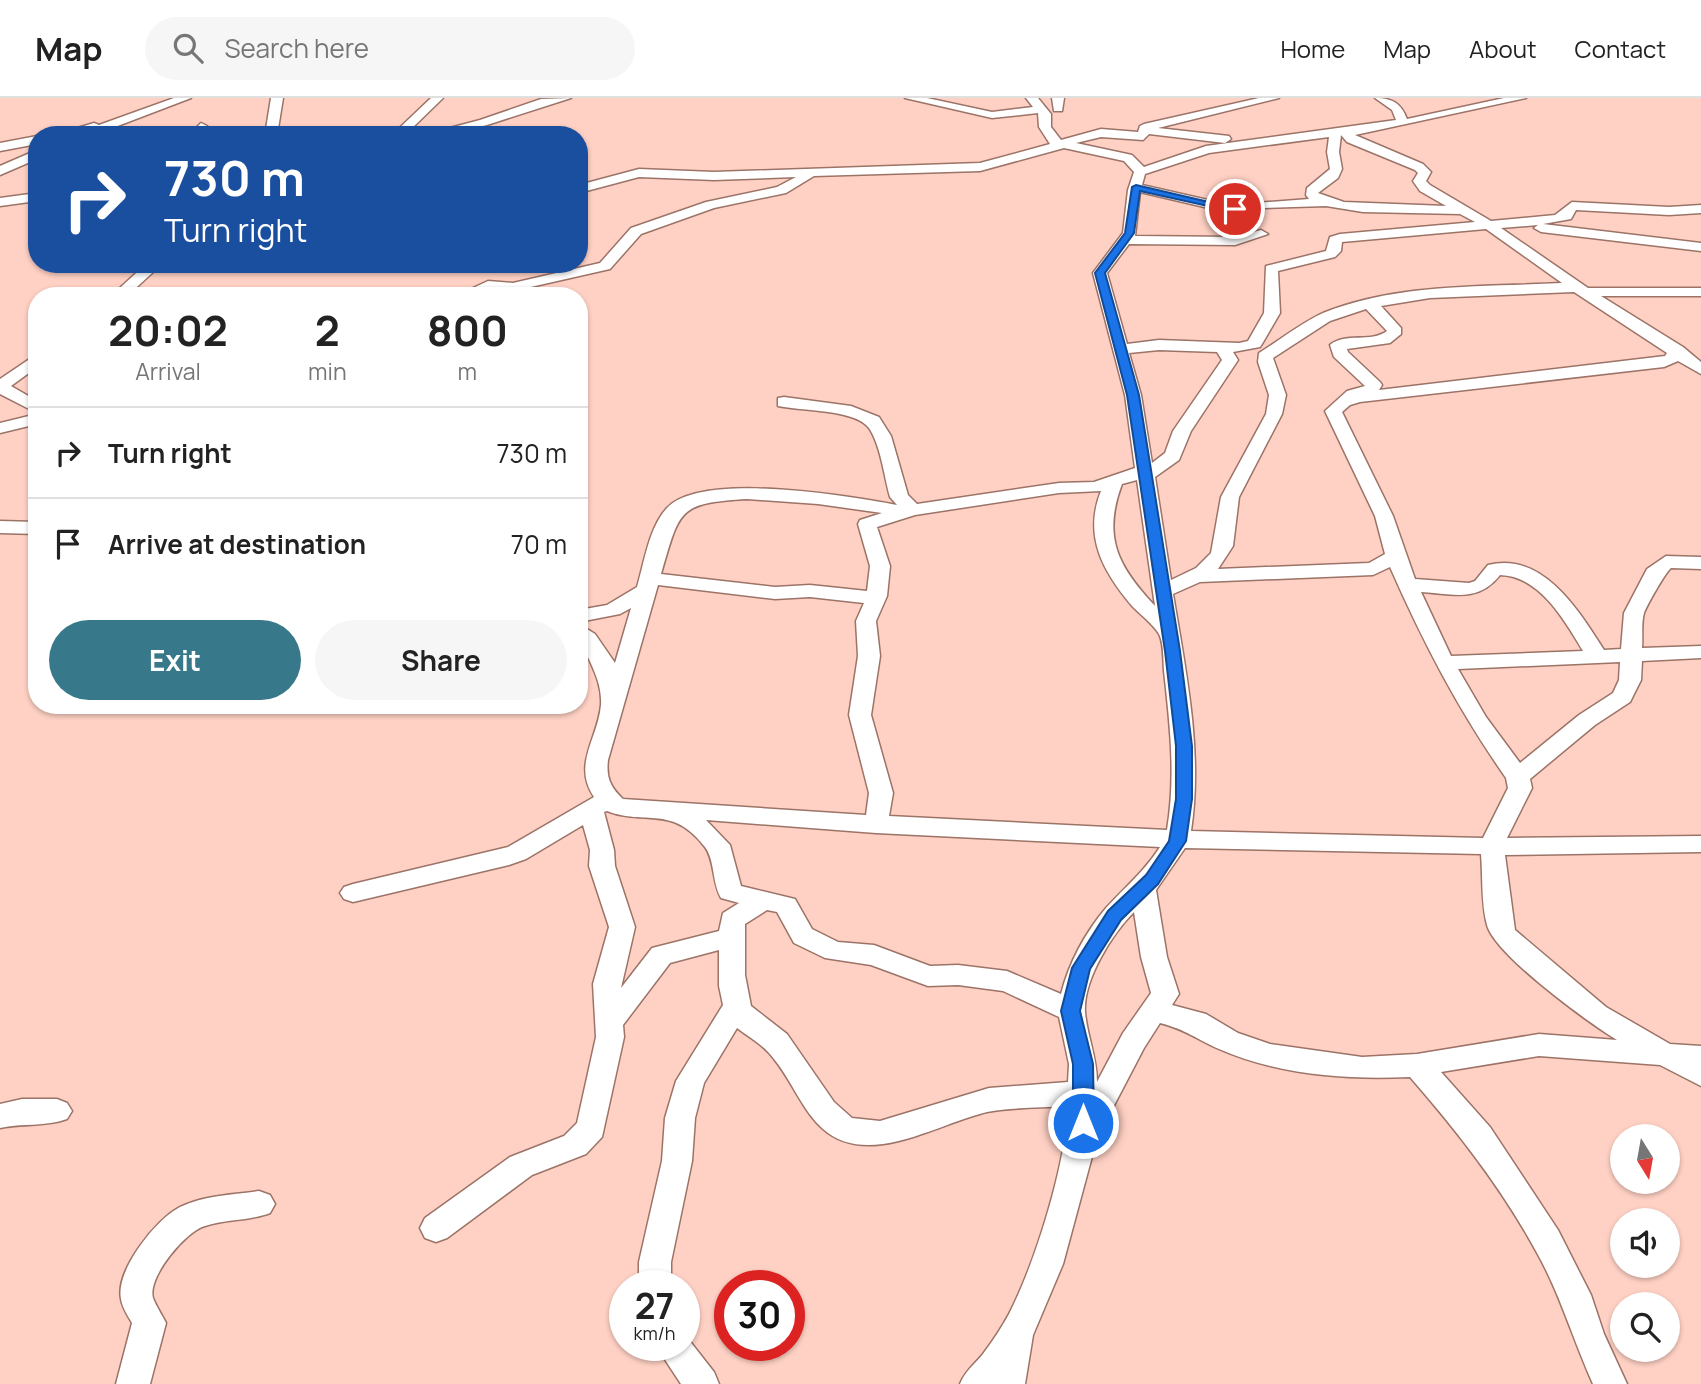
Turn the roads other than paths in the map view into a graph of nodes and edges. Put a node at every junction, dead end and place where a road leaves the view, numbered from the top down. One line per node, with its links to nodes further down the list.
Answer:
1 (185, 98): 11 (street)
2 (277, 98): 15 (street)
3 (437, 98): 16 (street)
4 (565, 98): 17 (street)
5 (911, 98): 9 (street)
6 (1273, 98): 10 (street)
7 (1381, 98): 12 (street)
8 (1520, 98): 12 (street)
9 (1036, 103): 24 (street)
10 (1212, 113): 19 (street); 21 (street)
11 (124, 118): 13 (street); 14 (street)
12 (1403, 123): 18 (street)
13 (94, 126)
14 (104, 126)
15 (272, 126)
16 (407, 126)
17 (470, 126)
18 (1355, 129): 20 (street); 38 (street)
19 (1143, 130): 21 (street); 24 (street)
20 (1336, 133): 23 (street); 36 (street)
21 (1207, 137): 23 (street)
22 (28, 141): 25 (street)
23 (1270, 142): 26 (street)
24 (1059, 145): 27 (street); 31 (street)
25 (0, 147)
26 (1202, 151): 27 (street); 30 (street)
27 (1108, 154): 30 (street)
28 (28, 158): 29 (street)
29 (0, 172)
30 (1140, 172): 33 (street)
31 (811, 173): 32 (street); 43 (street)
32 (588, 187)
33 (1136, 187): 36 (street); 41 (street)
34 (28, 198): 35 (street)
35 (0, 202)
36 (1326, 202): 38 (street)
37 (1701, 209): 39 (street)
38 (1469, 214): 39 (street)
39 (1496, 224): 42 (street); 50 (street); 53 (street)
40 (1261, 234): 41 (street)
41 (1125, 240): 54 (street)
42 (1701, 247)
43 (588, 270)
44 (145, 273): 46 (street)
45 (574, 273): 48 (street)
46 (128, 287)
47 (483, 287): 49 (street)
48 (513, 287)
49 (513, 287)
50 (1582, 290): 51 (street); 52 (street); 55 (street)
51 (1701, 292)
52 (1370, 304): 61 (street); 71 (street)
53 (1223, 348): 54 (street); 64 (street)
54 (1122, 349): 64 (street)
55 (1676, 350): 57 (street); 61 (street)
56 (28, 366): 58 (street)
57 (1701, 369)
58 (0, 387): 60 (street)
59 (784, 402): 66 (street)
60 (28, 403)
61 (1334, 414): 69 (street)
62 (28, 421): 63 (street)
63 (0, 428)
64 (1145, 473): 65 (street); 74 (street)
65 (1113, 484): 66 (street); 77 (street)
66 (908, 511): 72 (street); 75 (street)
67 (0, 527): 68 (street)
68 (28, 528)
69 (1395, 556): 71 (street); 73 (street)
70 (1701, 563): 80 (street)
71 (1197, 576): 74 (street)
72 (647, 584): 75 (street); 76 (street); 83 (street)
73 (1408, 585): 81 (street); 82 (street)
74 (1163, 591): 77 (street)
75 (876, 598): 87 (street)
76 (588, 614)
77 (1170, 634): 88 (street)
78 (588, 638): 83 (street)
79 (1701, 652): 80 (street)
80 (1634, 654): 81 (street); 84 (street)
81 (1597, 656): 82 (street)
82 (1445, 663): 84 (street)
83 (613, 700): 85 (street)
84 (1518, 777): 89 (street)
85 (600, 804): 86 (street); 92 (street); 98 (street)
86 (674, 810): 87 (street); 93 (street)
87 (876, 825): 88 (street)
88 (1177, 841): 89 (street); 91 (street)
89 (1492, 844): 90 (street); 99 (street)
90 (1701, 844)
91 (1143, 887): 96 (street); 97 (street)
92 (353, 893)
93 (764, 899): 94 (street); 96 (street)
94 (733, 937): 95 (street); 98 (street)
95 (737, 1005): 103 (street); 109 (street)
96 (1071, 1011): 103 (street)
97 (1155, 1011): 101 (street); 106 (street)
98 (608, 1026): 108 (street)
99 (1658, 1052): 100 (street); 101 (street); 102 (street)
100 (1701, 1057)
101 (1417, 1065): 116 (street)
102 (1701, 1075)
103 (1084, 1093): 106 (street)
104 (57, 1111): 105 (street)
105 (0, 1116)
106 (1082, 1138): 110 (street)
107 (259, 1204): 112 (street)
108 (436, 1228)
109 (655, 1270)
110 (1021, 1325): 114 (street); 115 (street)
111 (684, 1361): 113 (street)
112 (133, 1384)
113 (702, 1384)
114 (978, 1384)
115 (1008, 1384)
116 (1610, 1384)

